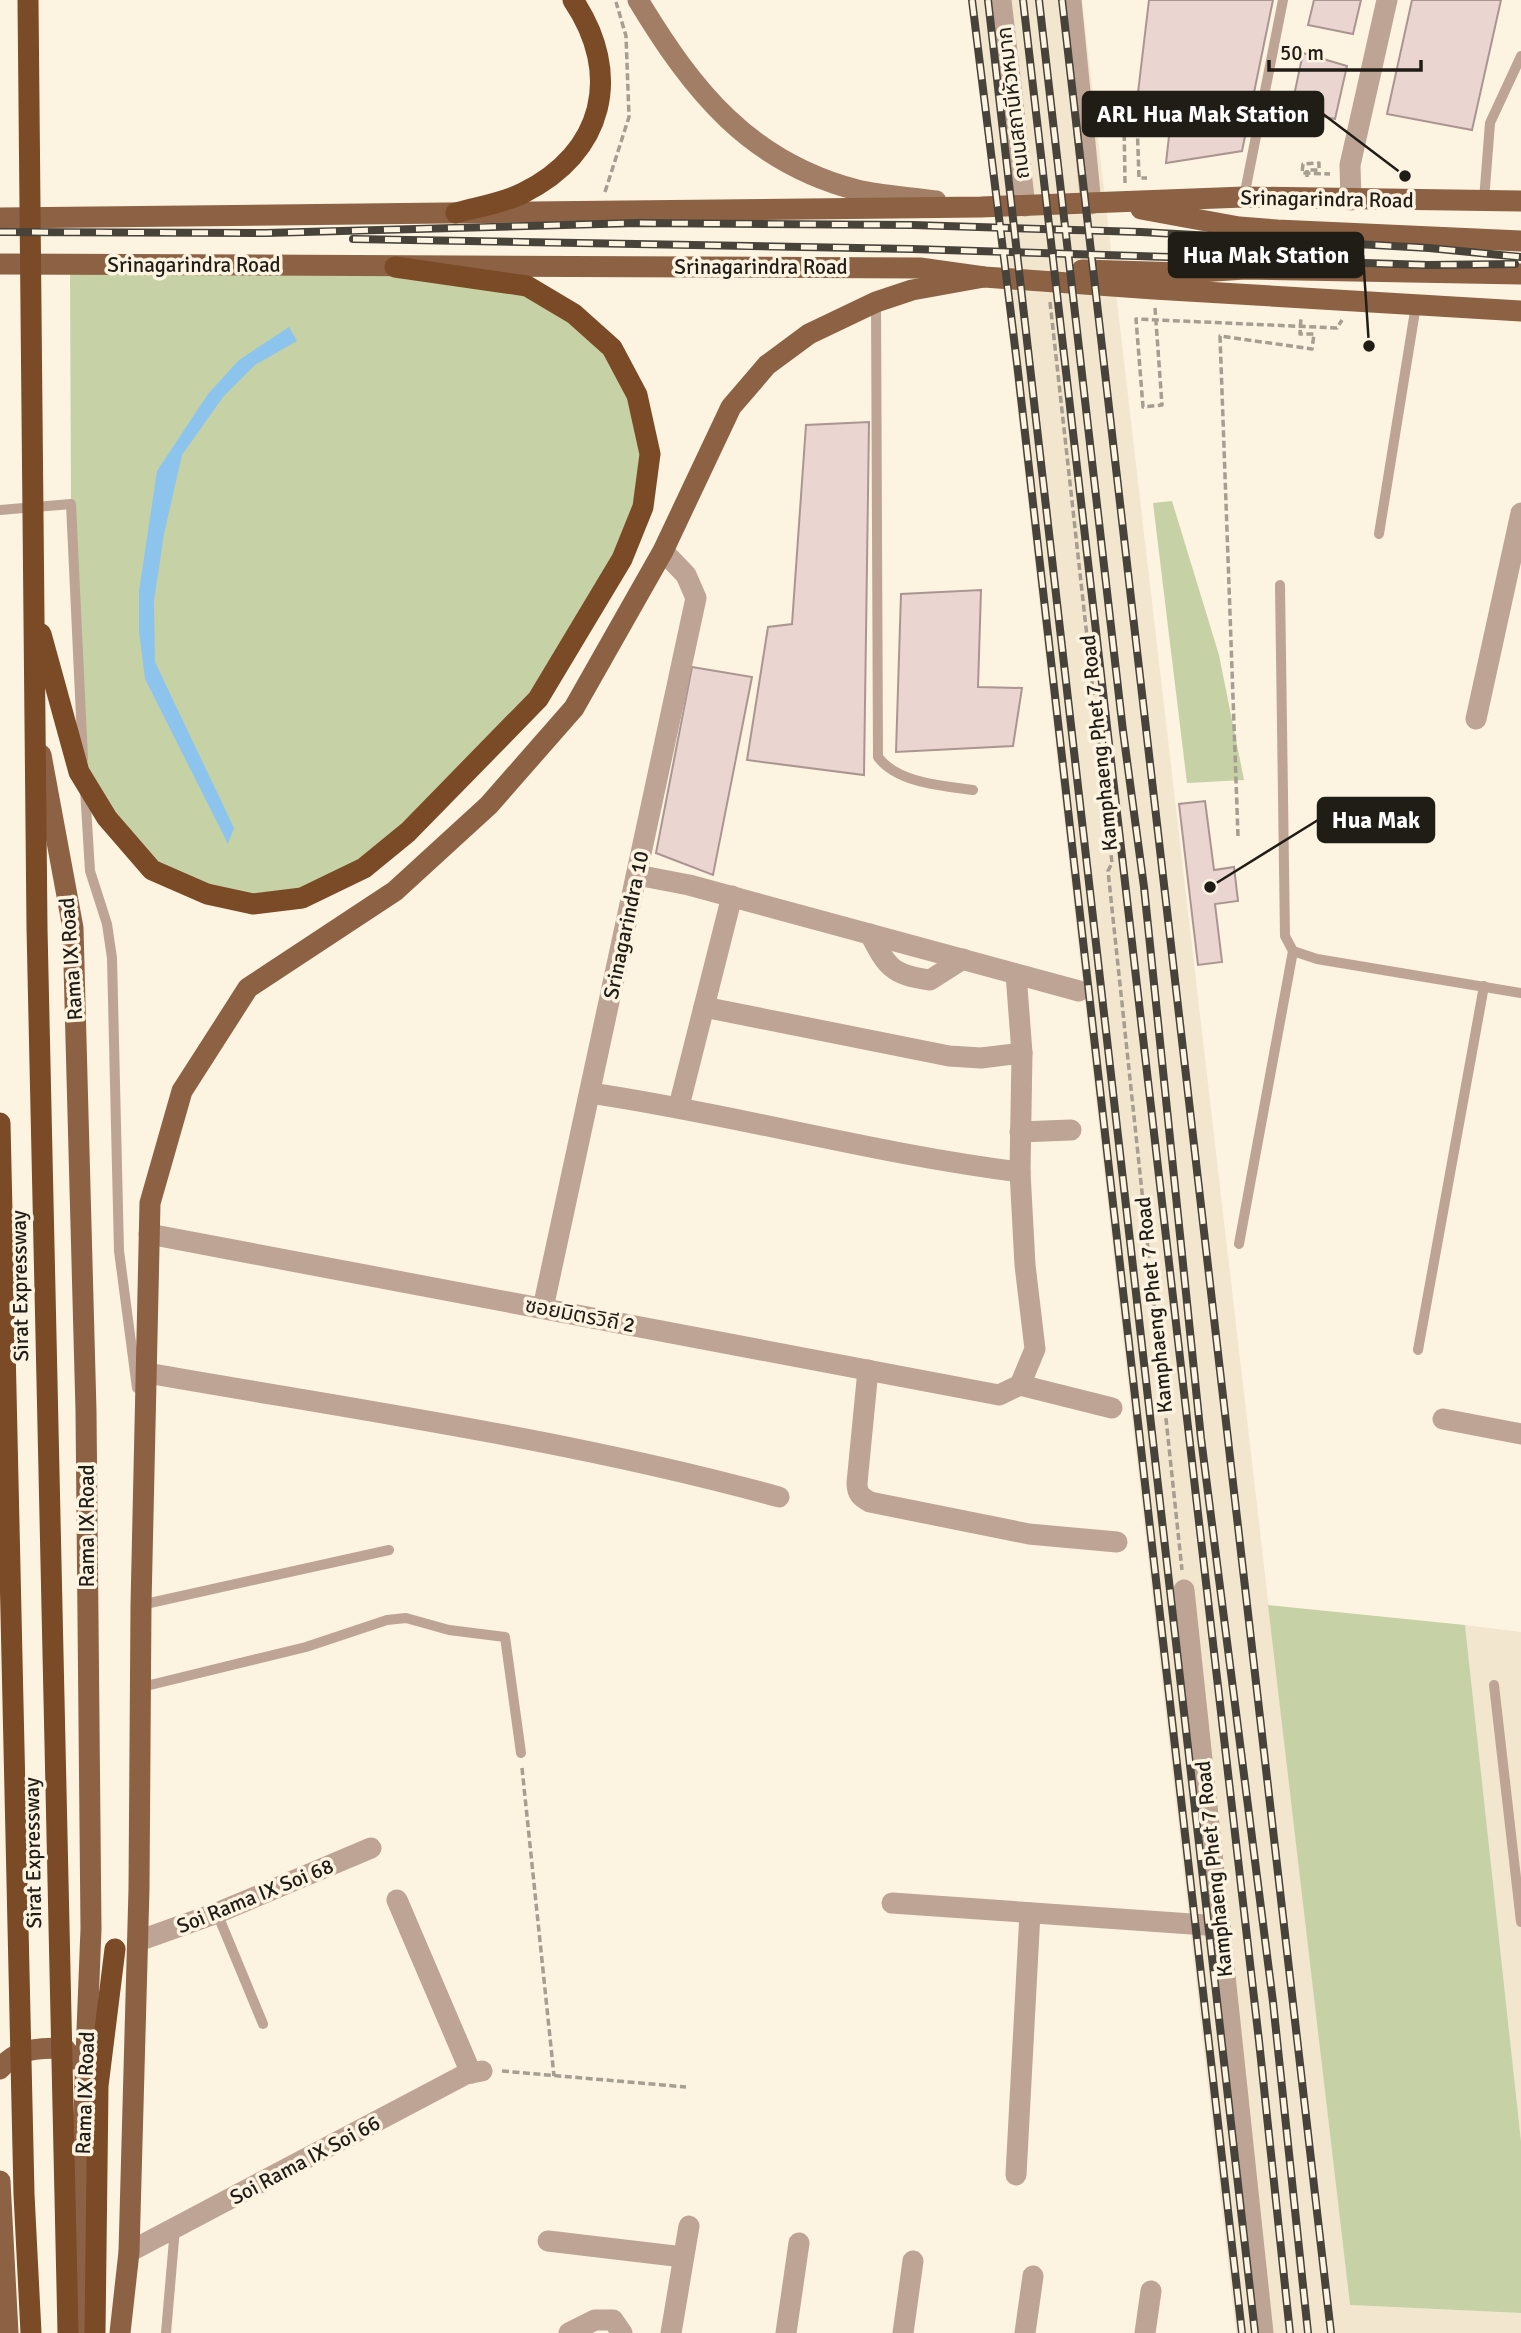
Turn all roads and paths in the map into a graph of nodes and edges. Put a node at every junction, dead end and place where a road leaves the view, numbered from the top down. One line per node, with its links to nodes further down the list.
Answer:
1 (28, 0): 39 (highway, Sirat Expressway)
2 (573, 0): 19 (highway)
3 (638, 0): 18 (main road)
4 (1001, 0): 17 (street, ถนนสถานีหัวหมาก)
5 (1071, 0): 16 (street)
6 (1283, 0): 12 (lane)
7 (1387, 0): 10 (street)
8 (1521, 56): 14 (lane)
9 (1305, 172): 9 (path); 10 (path)
10 (1349, 174): 13 (street)
11 (1139, 178): 16 (path)
12 (1244, 197): 13 (main road, Srinagarindra Road); 16 (main road, Srinagarindra Road)
13 (1351, 200): 14 (main road, Srinagarindra Road)
14 (1484, 200): 15 (main road, Srinagarindra Road)
15 (1521, 201)
16 (1109, 202): 17 (main road, Srinagarindra Road); 21 (main road)
17 (1025, 206): 18 (main road, Srinagarindra Road)
18 (981, 208): 19 (main road, Srinagarindra Road)
19 (456, 213): 20 (main road, Srinagarindra Road)
20 (0, 218)
21 (1521, 241)
22 (0, 264): 23 (main road, Srinagarindra Road)
23 (395, 267): 24 (main road, Srinagarindra Road); 39 (highway)
24 (920, 268): 25 (main road); 26 (main road, Srinagarindra Road)
25 (1521, 274)
26 (985, 277): 27 (main road, Srinagarindra Road); 29 (main road)
27 (1047, 279): 28 (main road, Srinagarindra Road); 75 (path, Kamphaeng Phet 7 Road)
28 (1154, 289): 30 (main road, Srinagarindra Road); 32 (path)
29 (876, 302): 37 (main road); 42 (lane)
30 (1416, 305): 31 (main road, Srinagarindra Road); 36 (lane)
31 (1521, 311)
32 (1136, 319)
33 (1300, 334): 43 (path)
34 (0, 510): 71 (lane)
35 (1521, 513): 40 (street)
36 (1379, 534)
37 (663, 551): 44 (street, Srinagarindra 10); 61 (main road)
38 (1280, 585): 47 (lane)
39 (33, 603): 41 (highway, Sirat Expressway)
40 (1476, 719)
41 (35, 722): 94 (main road, Rama IX Road); 110 (highway, Sirat Expressway)
42 (973, 790)
43 (1238, 836)
44 (637, 875): 45 (street); 55 (street, Srinagarindra 10)
45 (732, 896): 46 (street); 53 (street)
46 (870, 934): 48 (street); 48 (street)
47 (1293, 951): 50 (lane); 62 (lane)
48 (962, 959): 49 (street)
49 (1016, 974): 51 (street); 54 (street)
50 (1484, 985): 52 (lane); 64 (lane)
51 (1079, 991)
52 (1521, 993)
53 (704, 1007): 54 (street); 56 (street)
54 (1022, 1053): 59 (street)
55 (590, 1093): 56 (street); 63 (street, Srinagarindra 10)
56 (678, 1106): 60 (street)
57 (0, 1123): 109 (highway, Sirat Expressway)
58 (1072, 1130): 59 (street)
59 (1020, 1132): 60 (street)
60 (1020, 1172): 67 (street)
61 (149, 1234): 63 (street, ซอยมิตรวิถี 2); 66 (main road)
62 (1239, 1244)
63 (543, 1308): 65 (street, ซอยมิตรวิถี 2)
64 (1418, 1350)
65 (869, 1370): 67 (street, ซอยมิตรวิถี 2); 73 (street)
66 (147, 1373): 71 (main road); 72 (street)
67 (1015, 1388): 68 (street, ซอยมิตรวิถี 2)
68 (1112, 1408)
69 (1443, 1419): 70 (street)
70 (1521, 1434)
71 (146, 1452): 76 (main road)
72 (779, 1497)
73 (1118, 1542)
74 (390, 1550): 76 (lane)
75 (1184, 1590): 88 (street, Kamphaeng Phet 7 Road)
76 (141, 1605): 78 (main road)
77 (1494, 1685): 81 (lane)
78 (142, 1687): 79 (lane); 89 (main road)
79 (521, 1753): 95 (path)
80 (1521, 1803): 81 (lane)
81 (1508, 1805): 87 (lane)
82 (371, 1848): 85 (street, Soi Rama IX Soi 68)
83 (397, 1900): 93 (street)
84 (892, 1903): 86 (street)
85 (217, 1913): 89 (street, Soi Rama IX Soi 68); 91 (lane)
86 (1030, 1913): 88 (street); 97 (street)
87 (1521, 1922)
88 (1220, 1926): 122 (street, Kamphaeng Phet 7 Road)
89 (138, 1941): 103 (main road)
90 (115, 1949): 112 (highway)
91 (263, 2024)
92 (0, 2069): 94 (main road)
93 (477, 2072): 95 (path); 100 (street, Soi Rama IX Soi 66)
94 (85, 2074): 111 (main road, Rama IX Road)
95 (554, 2076): 96 (path)
96 (686, 2087)
97 (1016, 2175)
98 (0, 2181): 108 (main road)
99 (689, 2226): 104 (street)
100 (175, 2228): 103 (street, Soi Rama IX Soi 66); 114 (lane)
101 (548, 2241): 104 (street)
102 (799, 2243): 118 (street)
103 (129, 2252): 113 (main road)
104 (683, 2257): 117 (street)
105 (913, 2261): 119 (street)
106 (1033, 2276): 120 (street)
107 (1151, 2291): 121 (street)
108 (9, 2333)
109 (31, 2333)
110 (68, 2333)
111 (85, 2333)
112 (96, 2333)
113 (120, 2333)
114 (166, 2333)
115 (569, 2333): 116 (street)
116 (622, 2333)
117 (671, 2333)
118 (786, 2333)
119 (903, 2333)
120 (1025, 2333)
121 (1145, 2333)
122 (1263, 2333)

